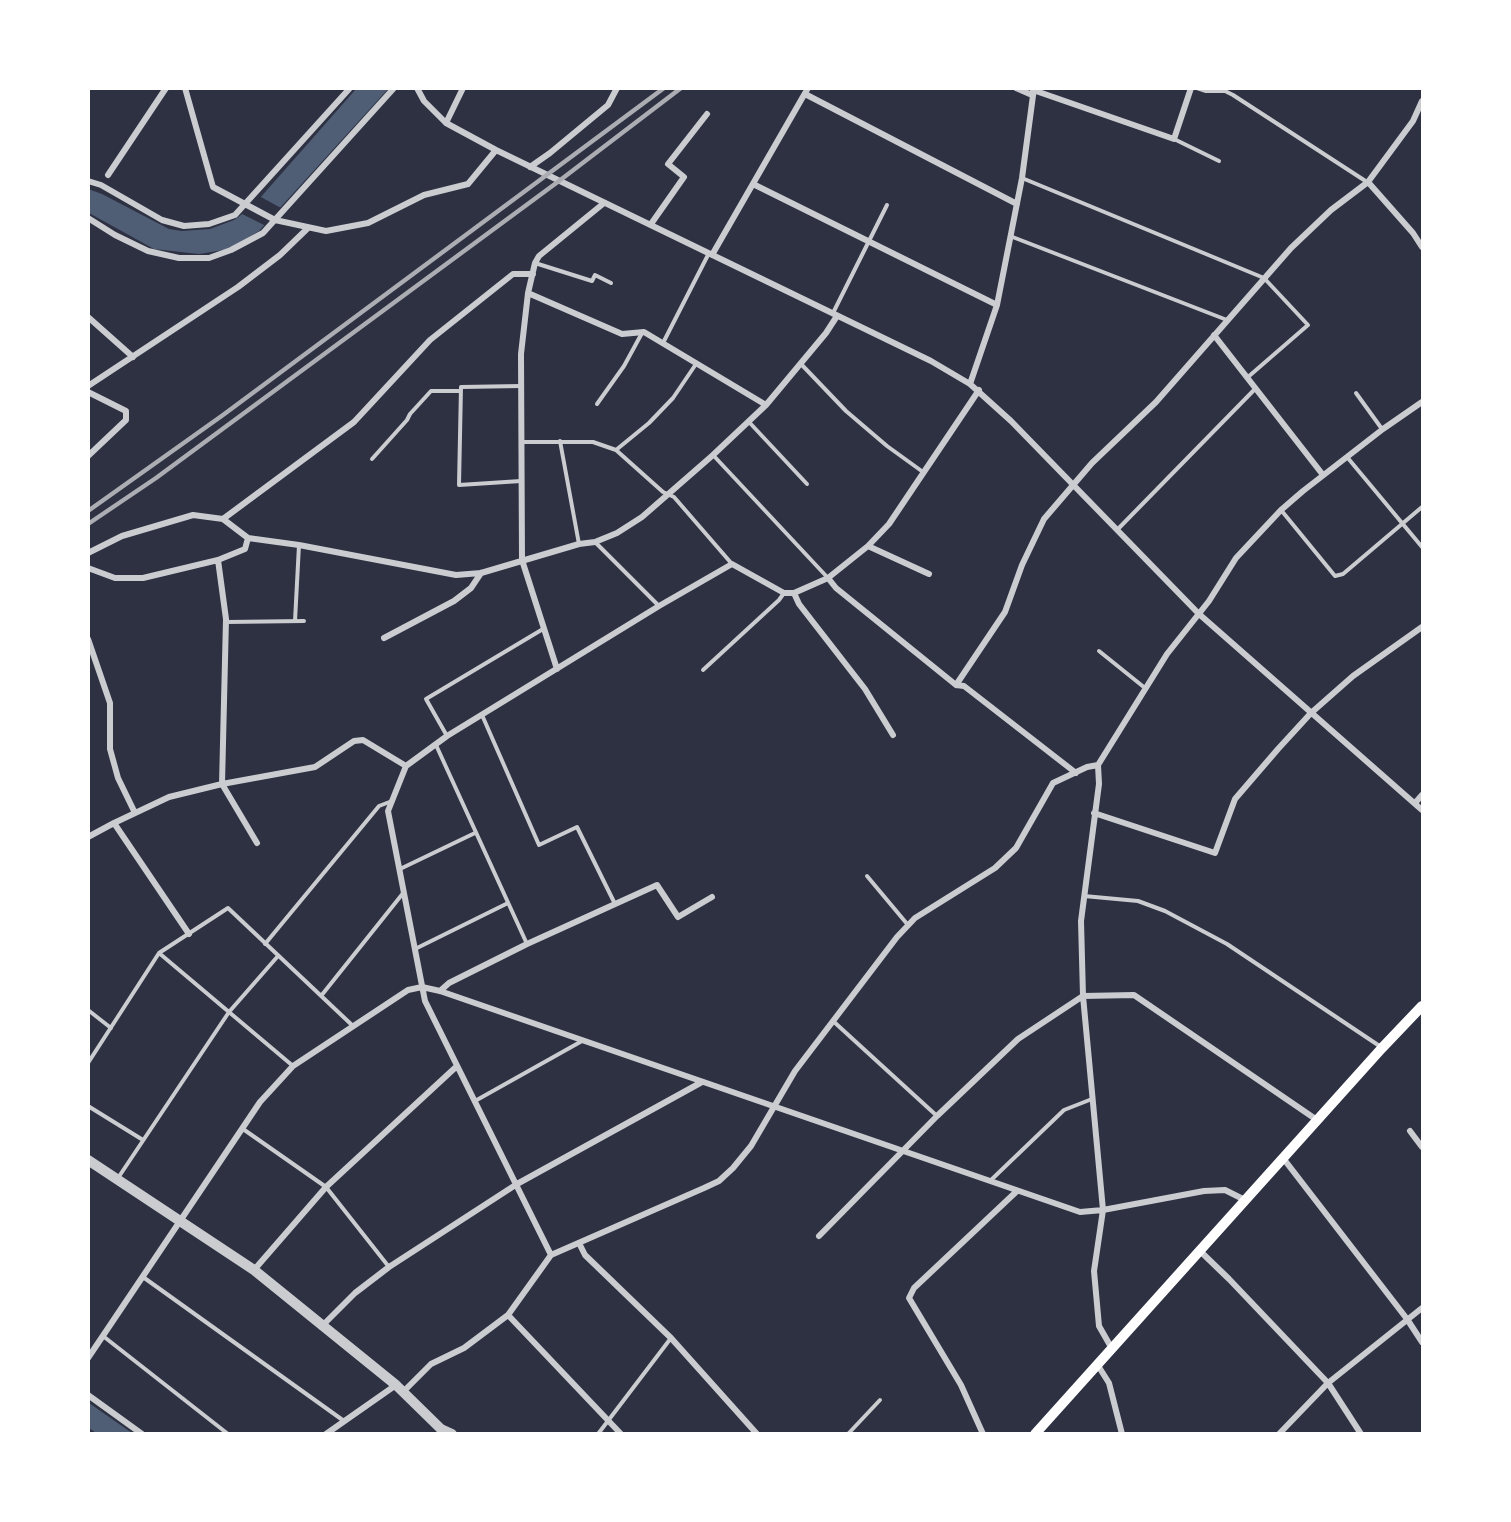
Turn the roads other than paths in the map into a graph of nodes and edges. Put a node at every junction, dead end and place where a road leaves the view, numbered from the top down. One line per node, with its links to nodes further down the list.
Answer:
1 (166, 88): 22 (street)
2 (185, 88): 29 (street)
3 (350, 88): 29 (street)
4 (394, 88): 32 (street)
5 (417, 88): 17 (street)
6 (463, 88): 17 (street)
7 (617, 88): 21 (street)
8 (1016, 88): 13 (street)
9 (1191, 88): 18 (street)
10 (1197, 88): 14 (lane)
11 (1236, 88): 14 (lane)
12 (806, 91): 26 (street); 28 (street)
13 (1033, 91): 18 (street); 23 (street)
14 (1233, 95): 25 (lane)
15 (1422, 101): 25 (street)
16 (707, 114): 33 (street)
17 (446, 123): 19 (street)
18 (1174, 139): 20 (lane)
19 (496, 150): 21 (street); 34 (street)
20 (1219, 161)
21 (530, 166): 27 (street)
22 (108, 175)
23 (1022, 178): 28 (street); 41 (lane)
24 (88, 181): 29 (street)
25 (1368, 182): 37 (street); 41 (street)
26 (753, 184): 36 (street); 38 (street)
27 (604, 203): 33 (street); 39 (street)
28 (1017, 204): 35 (street)
29 (249, 205): 32 (street)
30 (887, 205): 36 (lane)
31 (88, 218): 32 (street)
32 (273, 219): 34 (street)
33 (651, 224): 38 (street)
34 (308, 228): 51 (street)
35 (1010, 236): 44 (street); 47 (lane)
36 (869, 242): 44 (street); 45 (lane)
37 (1422, 247)
38 (710, 254): 45 (street); 50 (lane)
39 (535, 263): 40 (street); 42 (lane)
40 (533, 274): 43 (street); 83 (street)
41 (1264, 278): 47 (street); 54 (lane)
42 (610, 283)
43 (528, 293): 48 (street); 57 (street)
44 (997, 305): 55 (street)
45 (835, 314): 52 (street); 55 (street)
46 (88, 317): 51 (street)
47 (1227, 320): 49 (street)
48 (642, 333): 50 (street); 64 (lane)
49 (1214, 335): 54 (street); 79 (street)
50 (662, 343): 53 (street)
51 (133, 357): 56 (street)
52 (801, 363): 65 (street); 75 (lane)
53 (696, 364): 65 (street); 70 (lane)
54 (1248, 377): 58 (street)
55 (970, 384): 59 (street)
56 (88, 386)
57 (522, 386): 60 (lane); 69 (street)
58 (1256, 388): 76 (street); 85 (lane)
59 (978, 390): 75 (street); 79 (street)
60 (460, 391): 74 (lane); 77 (lane)
61 (88, 392): 71 (street)
62 (1356, 393): 67 (lane)
63 (1422, 402): 67 (street)
64 (597, 404)
65 (766, 405): 66 (street)
66 (749, 421): 72 (street); 78 (lane)
67 (1383, 429): 73 (street)
68 (560, 441): 69 (lane); 70 (lane); 88 (lane)
69 (522, 442): 77 (street)
70 (616, 450): 80 (lane)
71 (88, 456)
72 (713, 456): 80 (street); 99 (lane)
73 (1347, 457): 76 (street); 84 (lane)
74 (372, 459)
75 (924, 472): 90 (street)
76 (1323, 476): 82 (street)
77 (521, 481): 94 (street)
78 (807, 484)
79 (1074, 485): 85 (street); 114 (street)
80 (669, 495): 87 (street); 95 (lane)
81 (1422, 507): 84 (lane)
82 (1281, 510): 84 (lane); 103 (street)
83 (224, 519): 86 (street); 92 (street)
84 (1403, 524): 91 (lane)
85 (1117, 530): 103 (street)
86 (248, 538): 89 (street); 93 (street)
87 (595, 542): 88 (street); 102 (lane)
88 (579, 544): 94 (street)
89 (299, 546): 97 (street); 104 (lane)
90 (868, 546): 98 (street); 99 (street)
91 (1422, 548)
92 (88, 553)
93 (218, 560): 96 (street); 106 (street)
94 (522, 560): 97 (street); 108 (street)
95 (732, 564): 100 (street); 102 (street)
96 (88, 568)
97 (481, 573): 109 (street)
98 (929, 574)
99 (828, 578): 101 (street); 114 (street)
100 (784, 593): 101 (street); 113 (lane)
101 (794, 593): 118 (street)
102 (659, 606): 112 (street)
103 (1199, 614): 115 (street); 116 (street)
104 (296, 621): 105 (lane); 106 (lane)
105 (304, 621)
106 (226, 622): 124 (street)
107 (1422, 627): 116 (street)
108 (543, 629): 112 (street); 119 (lane)
109 (384, 638)
110 (88, 639): 129 (street)
111 (1099, 651): 115 (lane)
112 (557, 669): 117 (street)
113 (703, 670)
114 (956, 685): 123 (street)
115 (1145, 688): 121 (street)
116 (1311, 713): 127 (street); 130 (street)
117 (482, 715): 119 (street); 141 (lane)
118 (893, 735)
119 (447, 736): 120 (street)
120 (436, 744): 122 (street); 132 (lane)
121 (1098, 765): 123 (street); 130 (street)
122 (406, 766): 124 (street); 126 (street)
123 (1076, 773): 142 (street)
124 (222, 784): 129 (street); 134 (street)
125 (1422, 795): 127 (street)
126 (392, 801): 135 (street); 144 (lane)
127 (1415, 803): 128 (street)
128 (1422, 810)
129 (135, 813): 131 (street)
130 (1094, 813): 138 (street)
131 (114, 823): 133 (street); 143 (street)
132 (476, 833): 135 (lane); 140 (lane)
133 (88, 837)
134 (257, 843)
135 (400, 869): 137 (street)
136 (867, 876): 142 (lane)
137 (404, 892): 146 (street); 151 (lane)
138 (1084, 896): 152 (street); 160 (lane)
139 (712, 897): 141 (street)
140 (508, 903): 145 (lane); 146 (lane)
141 (615, 904): 145 (street)
142 (908, 925): 156 (street)
143 (189, 934): 144 (lane); 147 (lane)
144 (265, 944): 148 (lane)
145 (526, 944): 150 (street)
146 (415, 949): 149 (street)
147 (159, 953): 155 (lane); 158 (lane)
148 (278, 956): 151 (lane); 155 (lane)
149 (422, 987): 150 (street); 157 (street); 163 (street)
150 (440, 991): 159 (street)
151 (321, 996): 157 (lane)
152 (1083, 996): 165 (street); 169 (street); 170 (street)
153 (1422, 1006): 160 (main road)
154 (88, 1010): 158 (lane)
155 (229, 1012): 162 (lane); 173 (lane)
156 (833, 1021): 168 (street); 169 (lane)
157 (353, 1026): 162 (street)
158 (111, 1028): 161 (lane)
159 (582, 1041): 164 (street); 166 (lane)
160 (1382, 1048): 170 (main road)
161 (88, 1063)
162 (293, 1066): 171 (street)
163 (457, 1066): 166 (street); 181 (street)
164 (702, 1082): 168 (street); 180 (street)
165 (1092, 1099): 179 (lane); 184 (street)
166 (475, 1101): 180 (street)
167 (88, 1106): 173 (lane)
168 (775, 1107): 175 (street); 187 (street)
169 (937, 1116): 175 (street)
170 (1317, 1120): 176 (main road)
171 (242, 1129): 181 (lane); 185 (street)
172 (1410, 1131): 174 (street)
173 (143, 1140): 178 (lane)
174 (1422, 1147)
175 (904, 1152): 179 (street); 186 (street)
176 (1283, 1158): 183 (main road); 195 (street)
177 (88, 1160): 178 (street)
178 (117, 1179): 185 (street)
179 (990, 1182): 182 (street)
180 (517, 1184): 189 (street); 190 (street)
181 (326, 1187): 190 (lane); 191 (street)
182 (1017, 1191): 184 (street); 217 (street)
183 (1245, 1200): 184 (street); 188 (main road)
184 (1103, 1210): 200 (street)
185 (179, 1220): 191 (street); 192 (street)
186 (819, 1236)
187 (579, 1243): 189 (street); 198 (street)
188 (1199, 1251): 200 (main road); 203 (street)
189 (551, 1256): 194 (street)
190 (389, 1268): 196 (street)
191 (254, 1270): 196 (street)
192 (143, 1276): 197 (street); 208 (lane)
193 (1422, 1308): 195 (street)
194 (508, 1316): 204 (street); 207 (street)
195 (1407, 1319): 199 (street); 203 (street)
196 (323, 1325): 204 (street)
197 (103, 1336): 201 (street); 211 (lane)
198 (671, 1338): 207 (lane); 215 (street)
199 (1422, 1342)
200 (1111, 1347): 202 (main road)
201 (88, 1358)
202 (1096, 1364): 218 (main road); 219 (street)
203 (1328, 1383): 220 (street); 221 (street)
204 (400, 1389): 208 (street); 209 (street)
205 (88, 1395): 210 (street)
206 (880, 1400): 216 (lane)
207 (609, 1419): 213 (lane); 214 (street)
208 (344, 1421): 212 (street)
209 (444, 1432)
210 (142, 1434)
211 (228, 1434)
212 (326, 1434)
213 (598, 1434)
214 (621, 1434)
215 (756, 1434)
216 (848, 1434)
217 (982, 1434)
218 (1035, 1434)
219 (1122, 1434)
220 (1279, 1434)
221 (1361, 1434)

